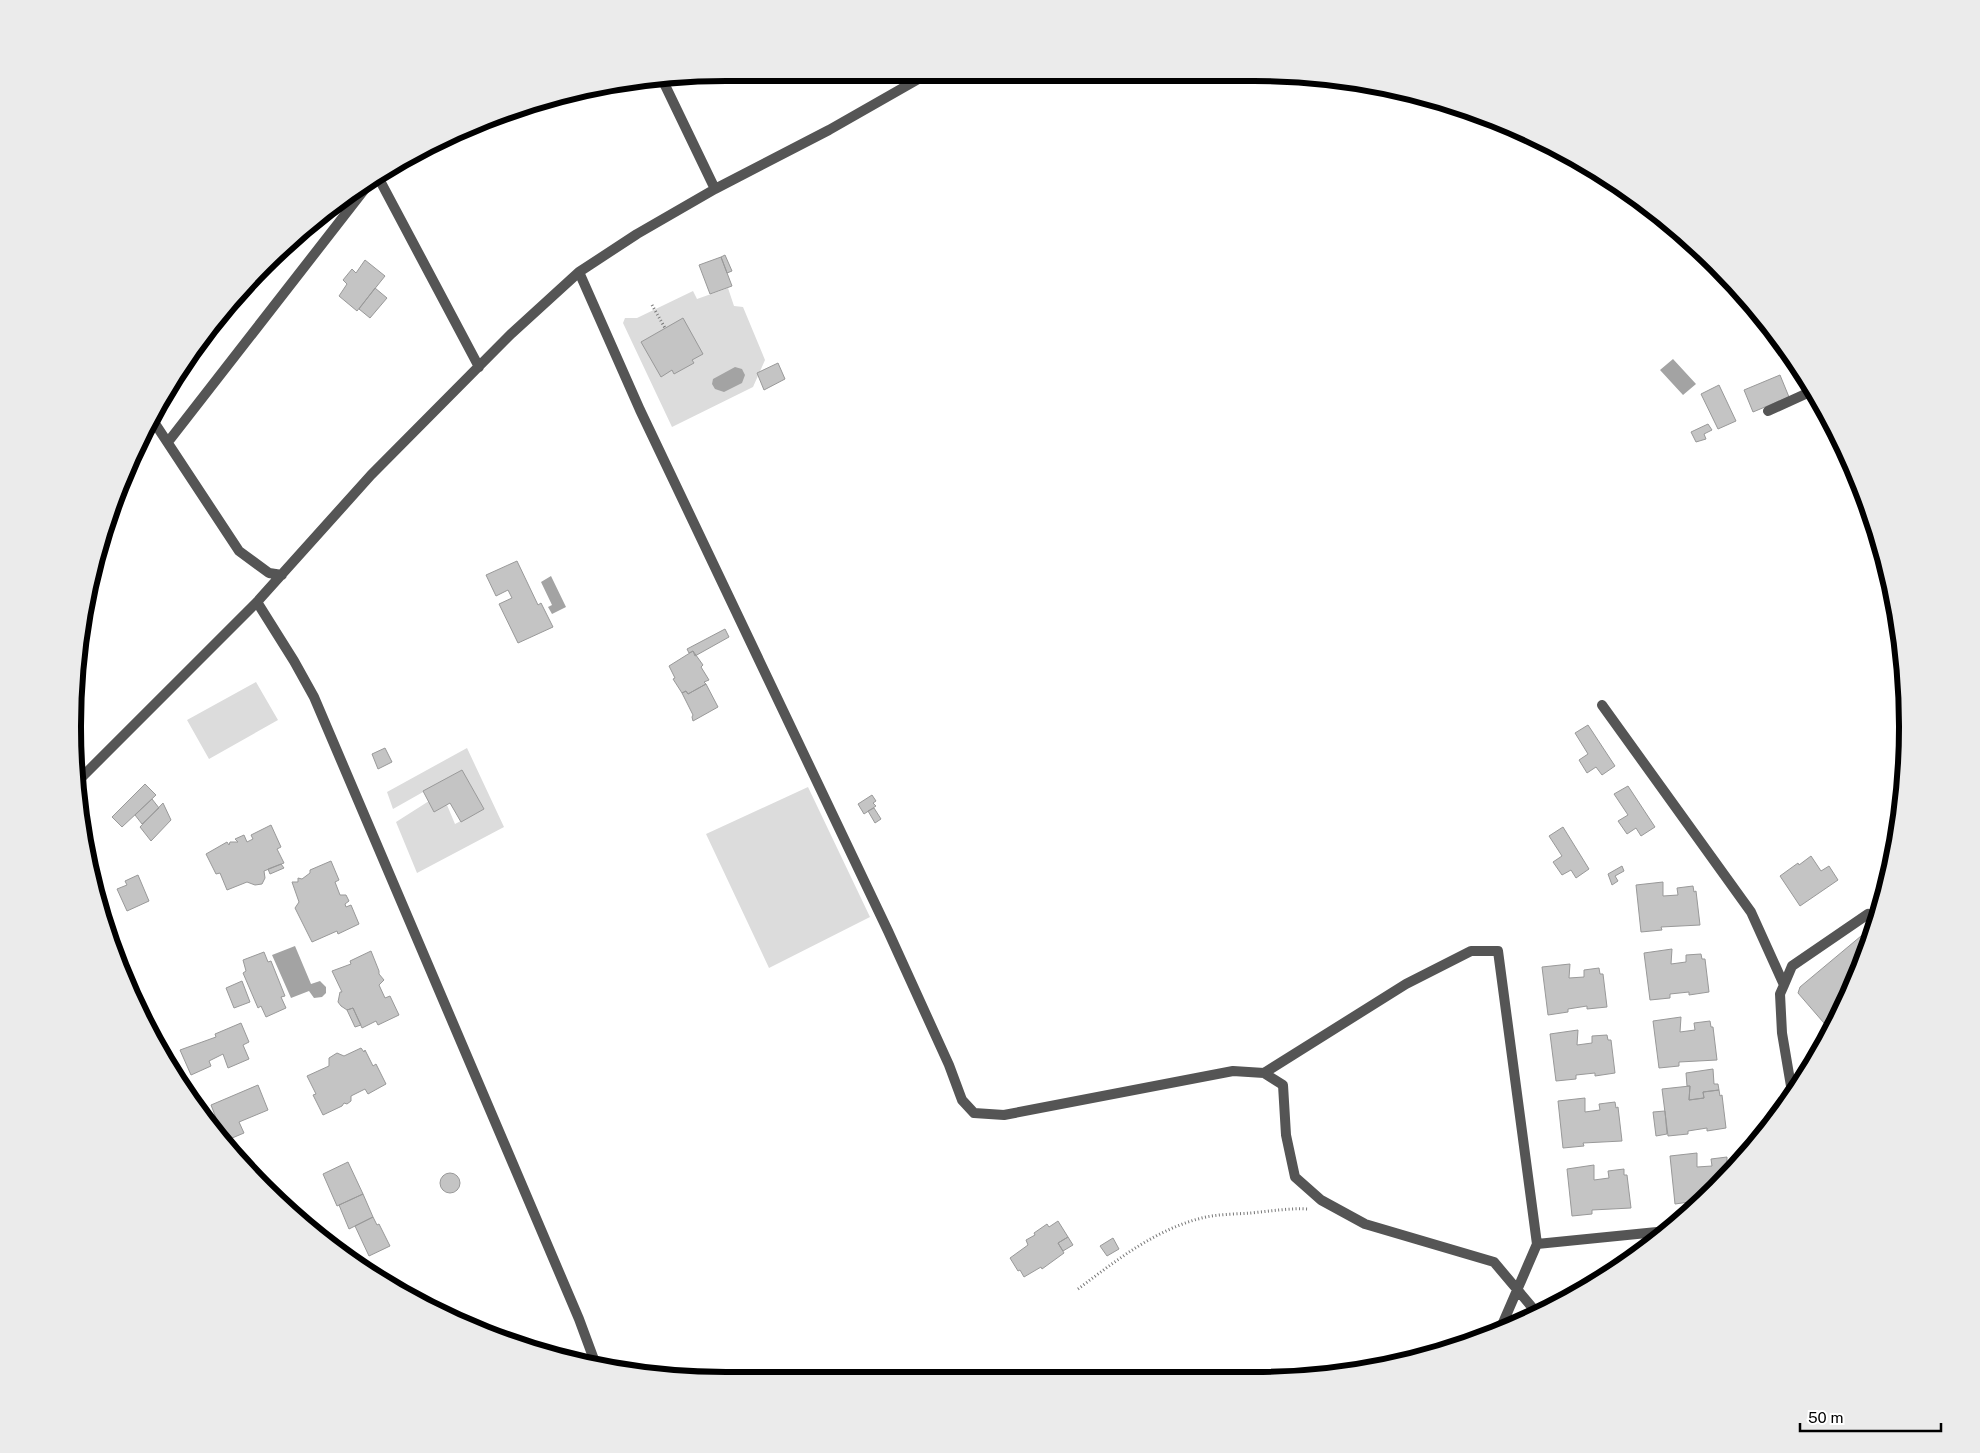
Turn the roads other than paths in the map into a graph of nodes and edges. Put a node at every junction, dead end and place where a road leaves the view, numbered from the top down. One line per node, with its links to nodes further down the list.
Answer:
1 (913, 81): 4 (street)
2 (665, 85): 4 (street)
3 (380, 183): 7 (street)
4 (714, 189): 6 (street)
5 (361, 195): 11 (street)
6 (579, 272): 7 (street); 18 (street)
7 (478, 366): 12 (street)
8 (1806, 394): 9 (street)
9 (1768, 411)
10 (156, 425): 11 (street)
11 (168, 442): 12 (street)
12 (282, 575): 13 (street)
13 (257, 602): 15 (street); 25 (street)
14 (1602, 705): 17 (street)
15 (84, 775)
16 (1870, 917): 17 (street)
17 (1784, 985): 19 (street)
18 (1264, 1073): 21 (street); 22 (street)
19 (1791, 1084)
20 (1653, 1232): 21 (street)
21 (1536, 1244): 22 (street)
22 (1517, 1291): 23 (street); 24 (street)
23 (1532, 1308)
24 (1504, 1321)
25 (593, 1357)

